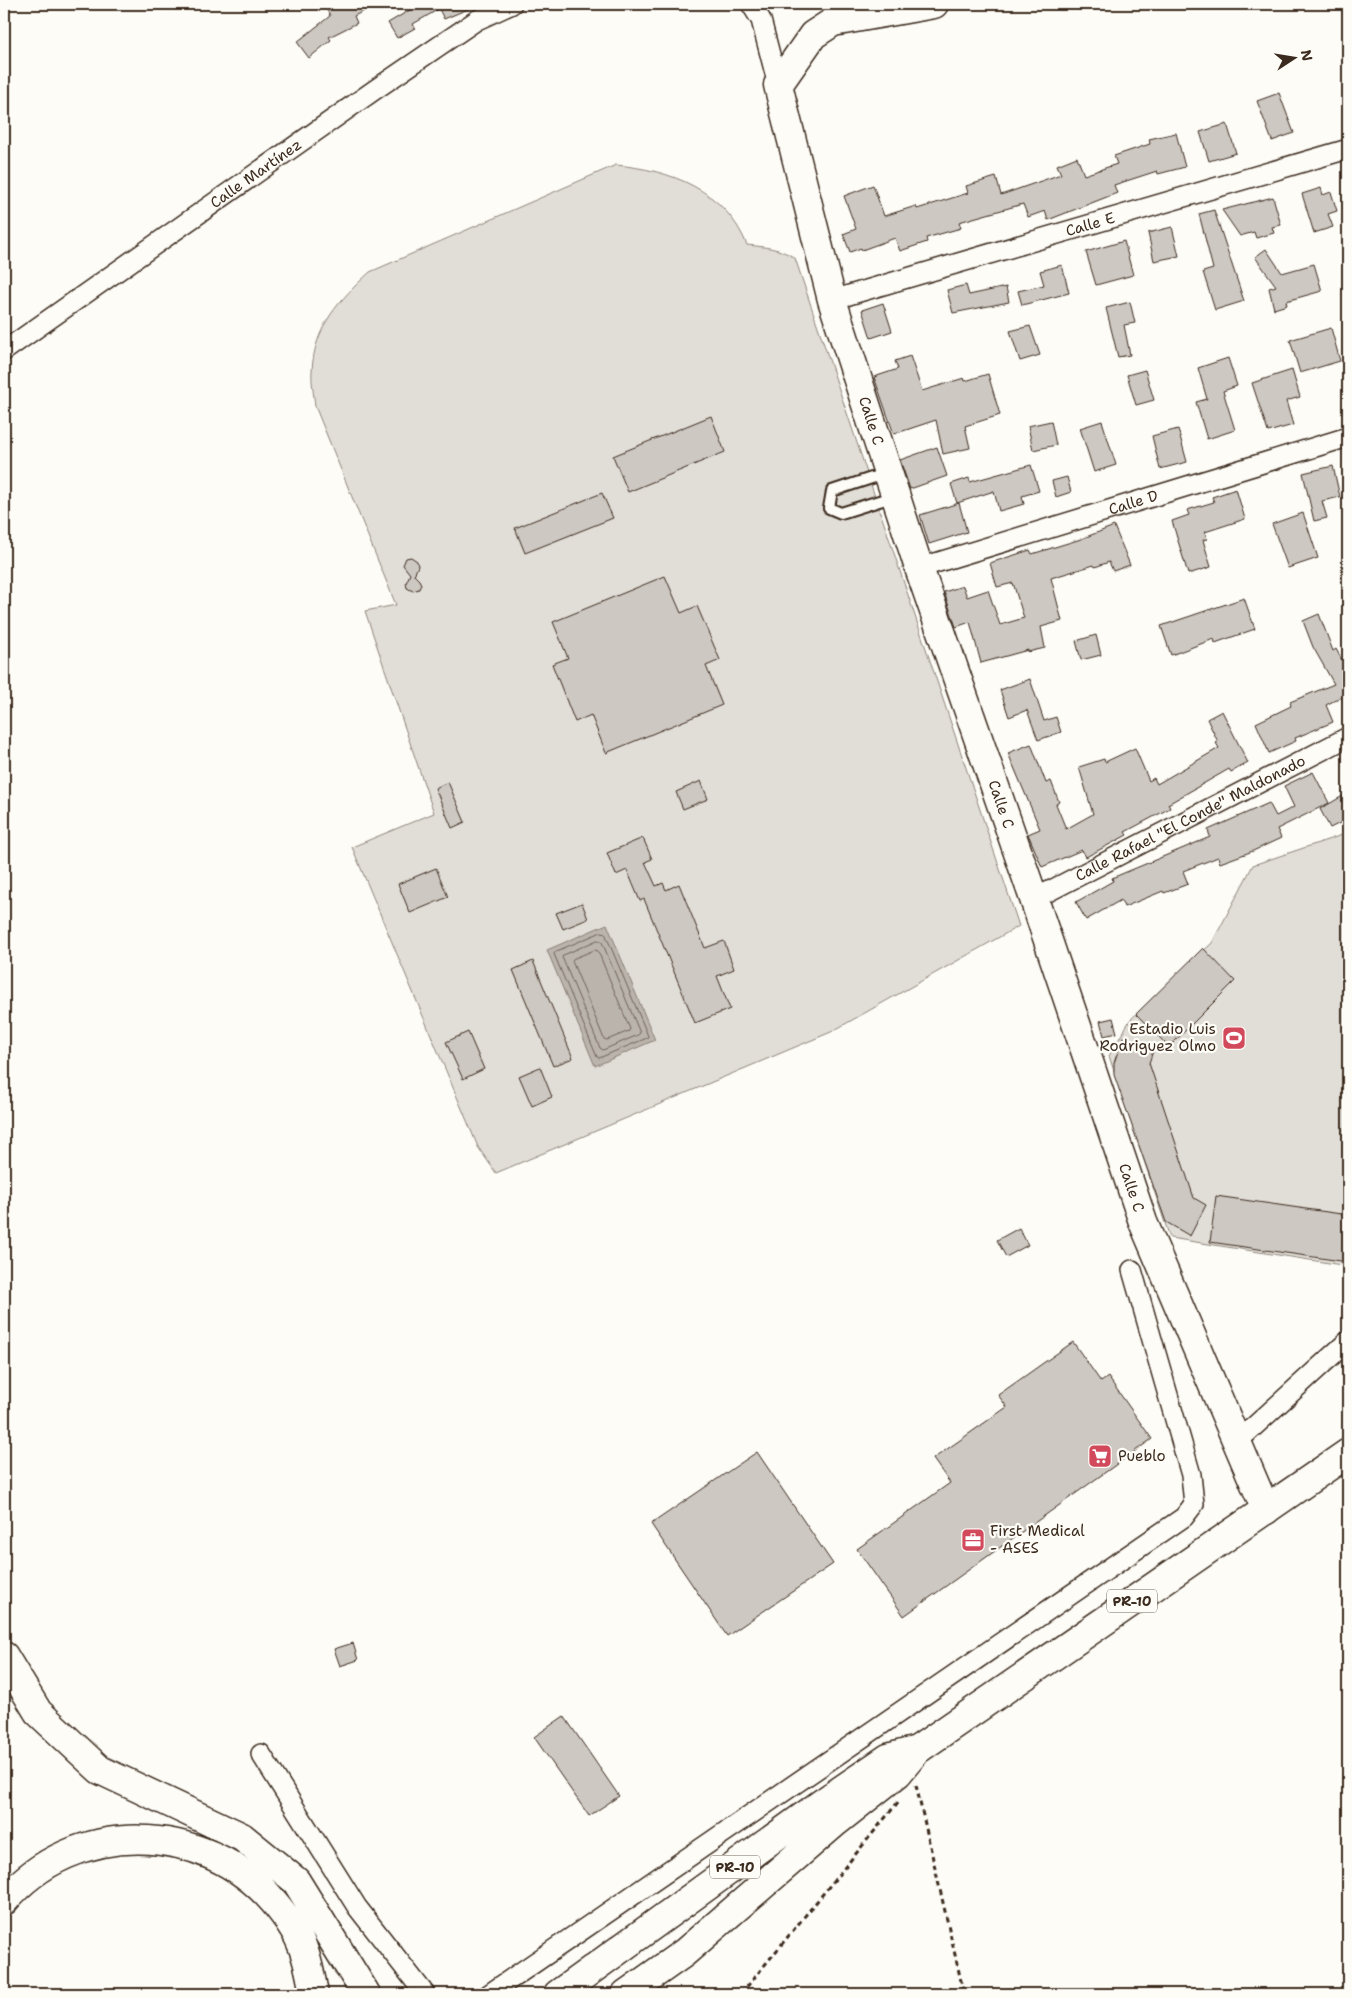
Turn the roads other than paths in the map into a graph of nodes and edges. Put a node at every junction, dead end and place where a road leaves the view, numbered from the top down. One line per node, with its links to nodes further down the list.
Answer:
1 (512, 4): 7 (street, Calle Martínez)
2 (751, 4): 4 (street)
3 (934, 4): 4 (main road)
4 (778, 86): 6 (main road, Calle C)
5 (1348, 150): 6 (street, Calle E)
6 (832, 300): 9 (main road, Calle C)
7 (4, 351)
8 (1348, 437): 10 (street, Calle D)
9 (892, 484): 9 (lane); 10 (main road, Calle C)
10 (918, 568): 12 (main road, Calle C)
11 (1348, 737): 12 (street, Calle Rafael "El Conde" Maldonado)
12 (1034, 900): 15 (main road, Calle C)
13 (1132, 1270): 25 (street)
14 (1348, 1341): 15 (street)
15 (1237, 1442): 17 (main road, Calle C)
16 (1348, 1453): 17 (main road, PR-10)
17 (1266, 1510): 19 (main road, PR-10)
18 (4, 1656): 23 (main road)
19 (917, 1750): 26 (main road, PR-10); 27 (main road, PR-10)
20 (261, 1754): 24 (street)
21 (4, 1901): 22 (main road)
22 (314, 1994)
23 (366, 1994)
24 (425, 1994)
25 (489, 1994)
26 (558, 1994)
27 (626, 1994)

